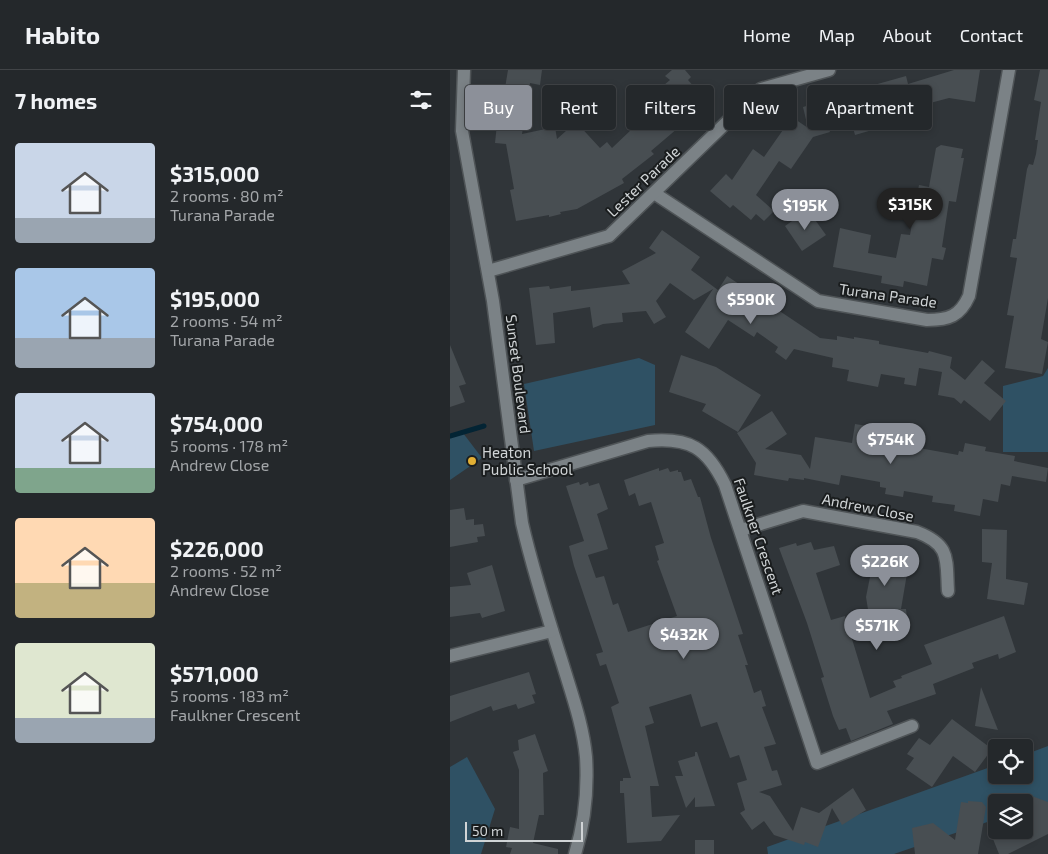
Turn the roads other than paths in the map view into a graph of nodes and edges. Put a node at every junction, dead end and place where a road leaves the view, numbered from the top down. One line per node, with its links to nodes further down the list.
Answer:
1 (464, 70): 5 (street, Sunset Boulevard)
2 (829, 70): 4 (street, Lester Parade)
3 (1009, 70): 4 (street, Turana Parade)
4 (654, 193): 5 (street, Lester Parade)
5 (488, 271): 6 (street, Sunset Boulevard)
6 (516, 480): 7 (street, Faulkner Crescent); 9 (street, Sunset Boulevard)
7 (741, 530): 8 (street, Andrew Close); 11 (street, Faulkner Crescent)
8 (948, 591)
9 (552, 630): 10 (street); 12 (street, Sunset Boulevard)
10 (450, 656)
11 (912, 726)
12 (575, 854)

